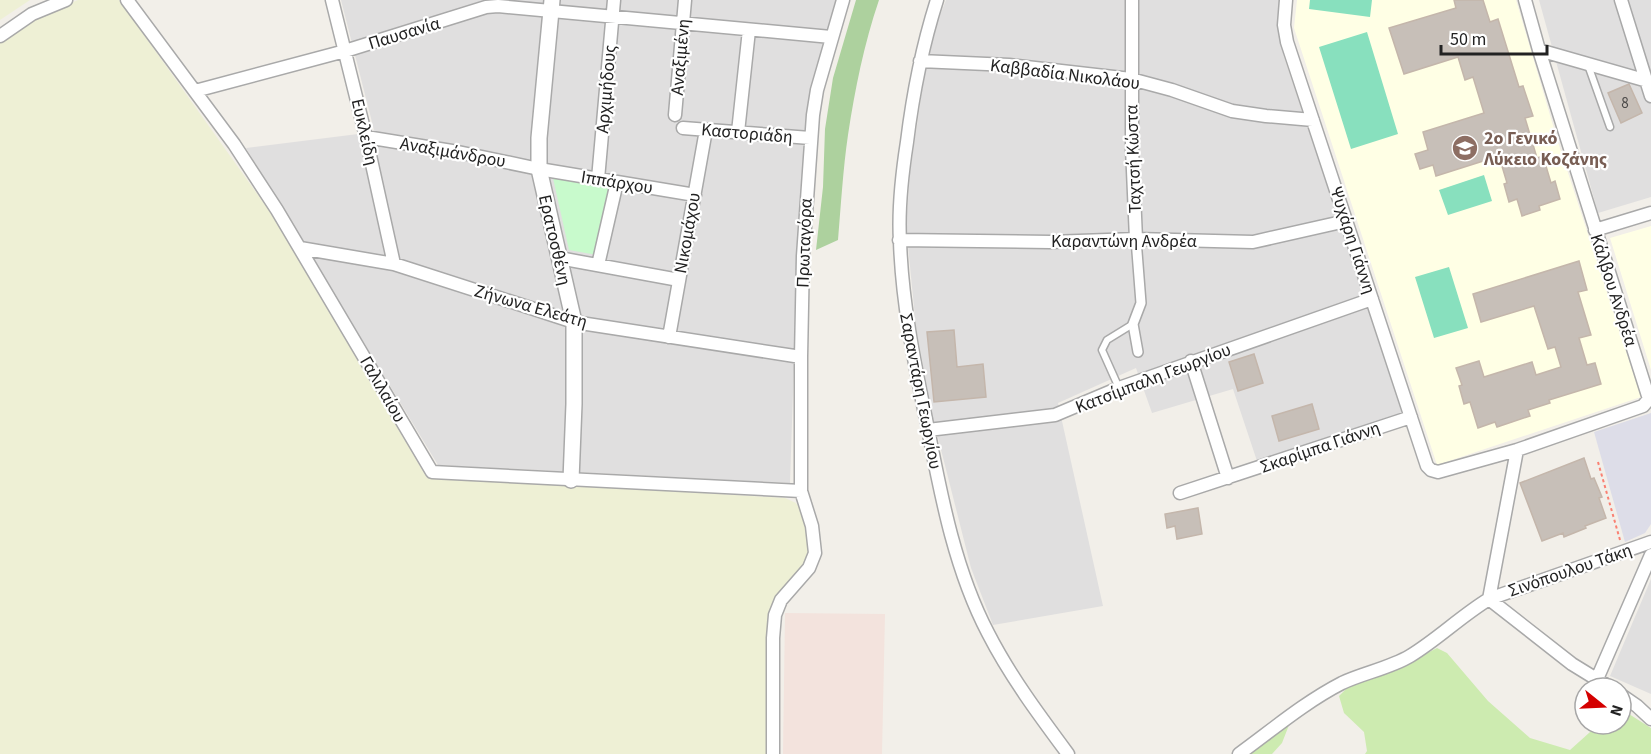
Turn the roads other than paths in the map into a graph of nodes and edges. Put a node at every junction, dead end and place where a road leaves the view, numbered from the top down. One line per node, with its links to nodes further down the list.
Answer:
1 (66, 0): 16 (street)
2 (127, 0): 24 (street, Γαλιλαίου)
3 (332, 0): 19 (street, Ευκλείδη)
4 (614, 0): 13 (street, Αρχιμήδους)
5 (685, 0): 14 (street, Αναξιμένη)
6 (843, 0): 17 (street, Πρωταγόρα)
7 (937, 0): 20 (street, Σαραντάρη Γεωργίου)
8 (1132, 0): 22 (street, Ταχτσή Κώστα)
9 (1286, 0): 27 (street, Ψυχάρη Γιάννη)
10 (1526, 0): 18 (street, Κάλβου Ανδρέα)
11 (1621, 0): 23 (street)
12 (552, 6): 13 (street, Παυσανία); 19 (street, Παυσανία); 34 (street, Ερατοσθένη)
13 (613, 17): 14 (street, Παυσανία); 35 (street, Αρχιμήδους)
14 (683, 24): 15 (street, Παυσανία); 26 (street, Αναξιμένη)
15 (749, 30): 17 (street, Παυσανία); 31 (street)
16 (0, 36)
17 (831, 37): 33 (street, Πρωταγόρα)
18 (1539, 50): 21 (street); 40 (street, Κάλβου Ανδρέα)
19 (345, 51): 24 (street, Παυσανία); 32 (street, Ευκλείδη)
20 (920, 61): 22 (street, Καββαδία Νικολάου); 42 (street, Σαραντάρη Γεωργίου)
21 (1587, 64): 23 (street); 28 (lane)
22 (1131, 79): 27 (street, Καββαδία Νικολάου); 41 (street, Ταχτσή Κώστα)
23 (1649, 82): 25 (street)
24 (195, 91): 43 (street, Γαλιλαίου)
25 (1651, 96)
26 (675, 115)
27 (1313, 120): 39 (street, Ψυχάρη Γιάννη)
28 (1610, 127)
29 (683, 128): 30 (street, Καστοριάδη)
30 (706, 130): 31 (street, Καστοριάδη); 37 (street, Νικομάχου)
31 (738, 132): 33 (street, Καστοριάδη)
32 (366, 137): 34 (street, Αναξιμάνδρου); 45 (street, Ευκλείδη)
33 (810, 138): 53 (street, Πρωταγόρα)
34 (539, 169): 35 (street, Ιππάρχου); 44 (street, Ερατοσθένη)
35 (598, 179): 36 (street, Ιππάρχου)
36 (618, 182): 37 (street, Ιππάρχου); 46 (street)
37 (694, 195): 47 (street, Νικομάχου)
38 (1651, 213): 40 (street)
39 (1346, 221): 41 (street, Καραντώνη Ανδρέα); 48 (street, Ψυχάρη Γιάννη)
40 (1595, 230): 58 (street, Κάλβου Ανδρέα)
41 (1136, 239): 42 (street, Καραντώνη Ανδρέα); 50 (street, Ταχτσή Κώστα)
42 (899, 240): 57 (street, Σαραντάρη Γεωργίου)
43 (300, 248): 45 (street, Ζήνωνα Ελεάτη); 61 (street, Γαλιλαίου)
44 (559, 258): 46 (street); 49 (street, Ερατοσθένη)
45 (394, 264): 49 (street, Ζήνωνα Ελεάτη)
46 (598, 265): 47 (street)
47 (679, 280): 51 (street, Νικομάχου)
48 (1372, 300): 54 (street, Κατσίμπαλη Γεωργίου); 56 (street, Ψυχάρη Γιάννη)
49 (574, 322): 51 (street, Ζήνωνα Ελεάτη); 61 (street, Ερατοσθένη)
50 (1133, 324): 52 (street, Ταχτσή Κώστα); 55 (lane)
51 (669, 337): 53 (street, Ζήνωνα Ελεάτη)
52 (1138, 352)
53 (801, 357): 62 (street, Πρωταγόρα)
54 (1191, 361): 55 (street, Κατσίμπαλη Γεωργίου); 60 (street)
55 (1119, 388): 57 (street, Κατσίμπαλη Γεωργίου)
56 (1411, 417): 59 (street, Ψυχάρη Γιάννη); 60 (street, Σκαρίμπα Γιάννη)
57 (928, 430): 72 (street, Σαραντάρη Γεωργίου)
58 (1517, 450): 59 (street, Κάλβου Ανδρέα); 66 (street)
59 (1438, 472)
60 (1228, 478): 63 (street, Σκαρίμπα Γιάννη)
61 (570, 480): 62 (street, Γαλιλαίου)
62 (801, 491): 71 (street, Πρωταγόρα)
63 (1180, 493)
64 (1651, 542): 66 (street, Σινόπουλου Τάκη)
65 (1651, 555): 68 (street)
66 (1489, 599): 67 (street); 73 (street, Σινόπουλου Τάκη)
67 (1591, 676)
68 (1597, 676)
69 (1633, 703): 70 (street)
70 (1651, 719)
71 (773, 754)
72 (1068, 754)
73 (1239, 754)

